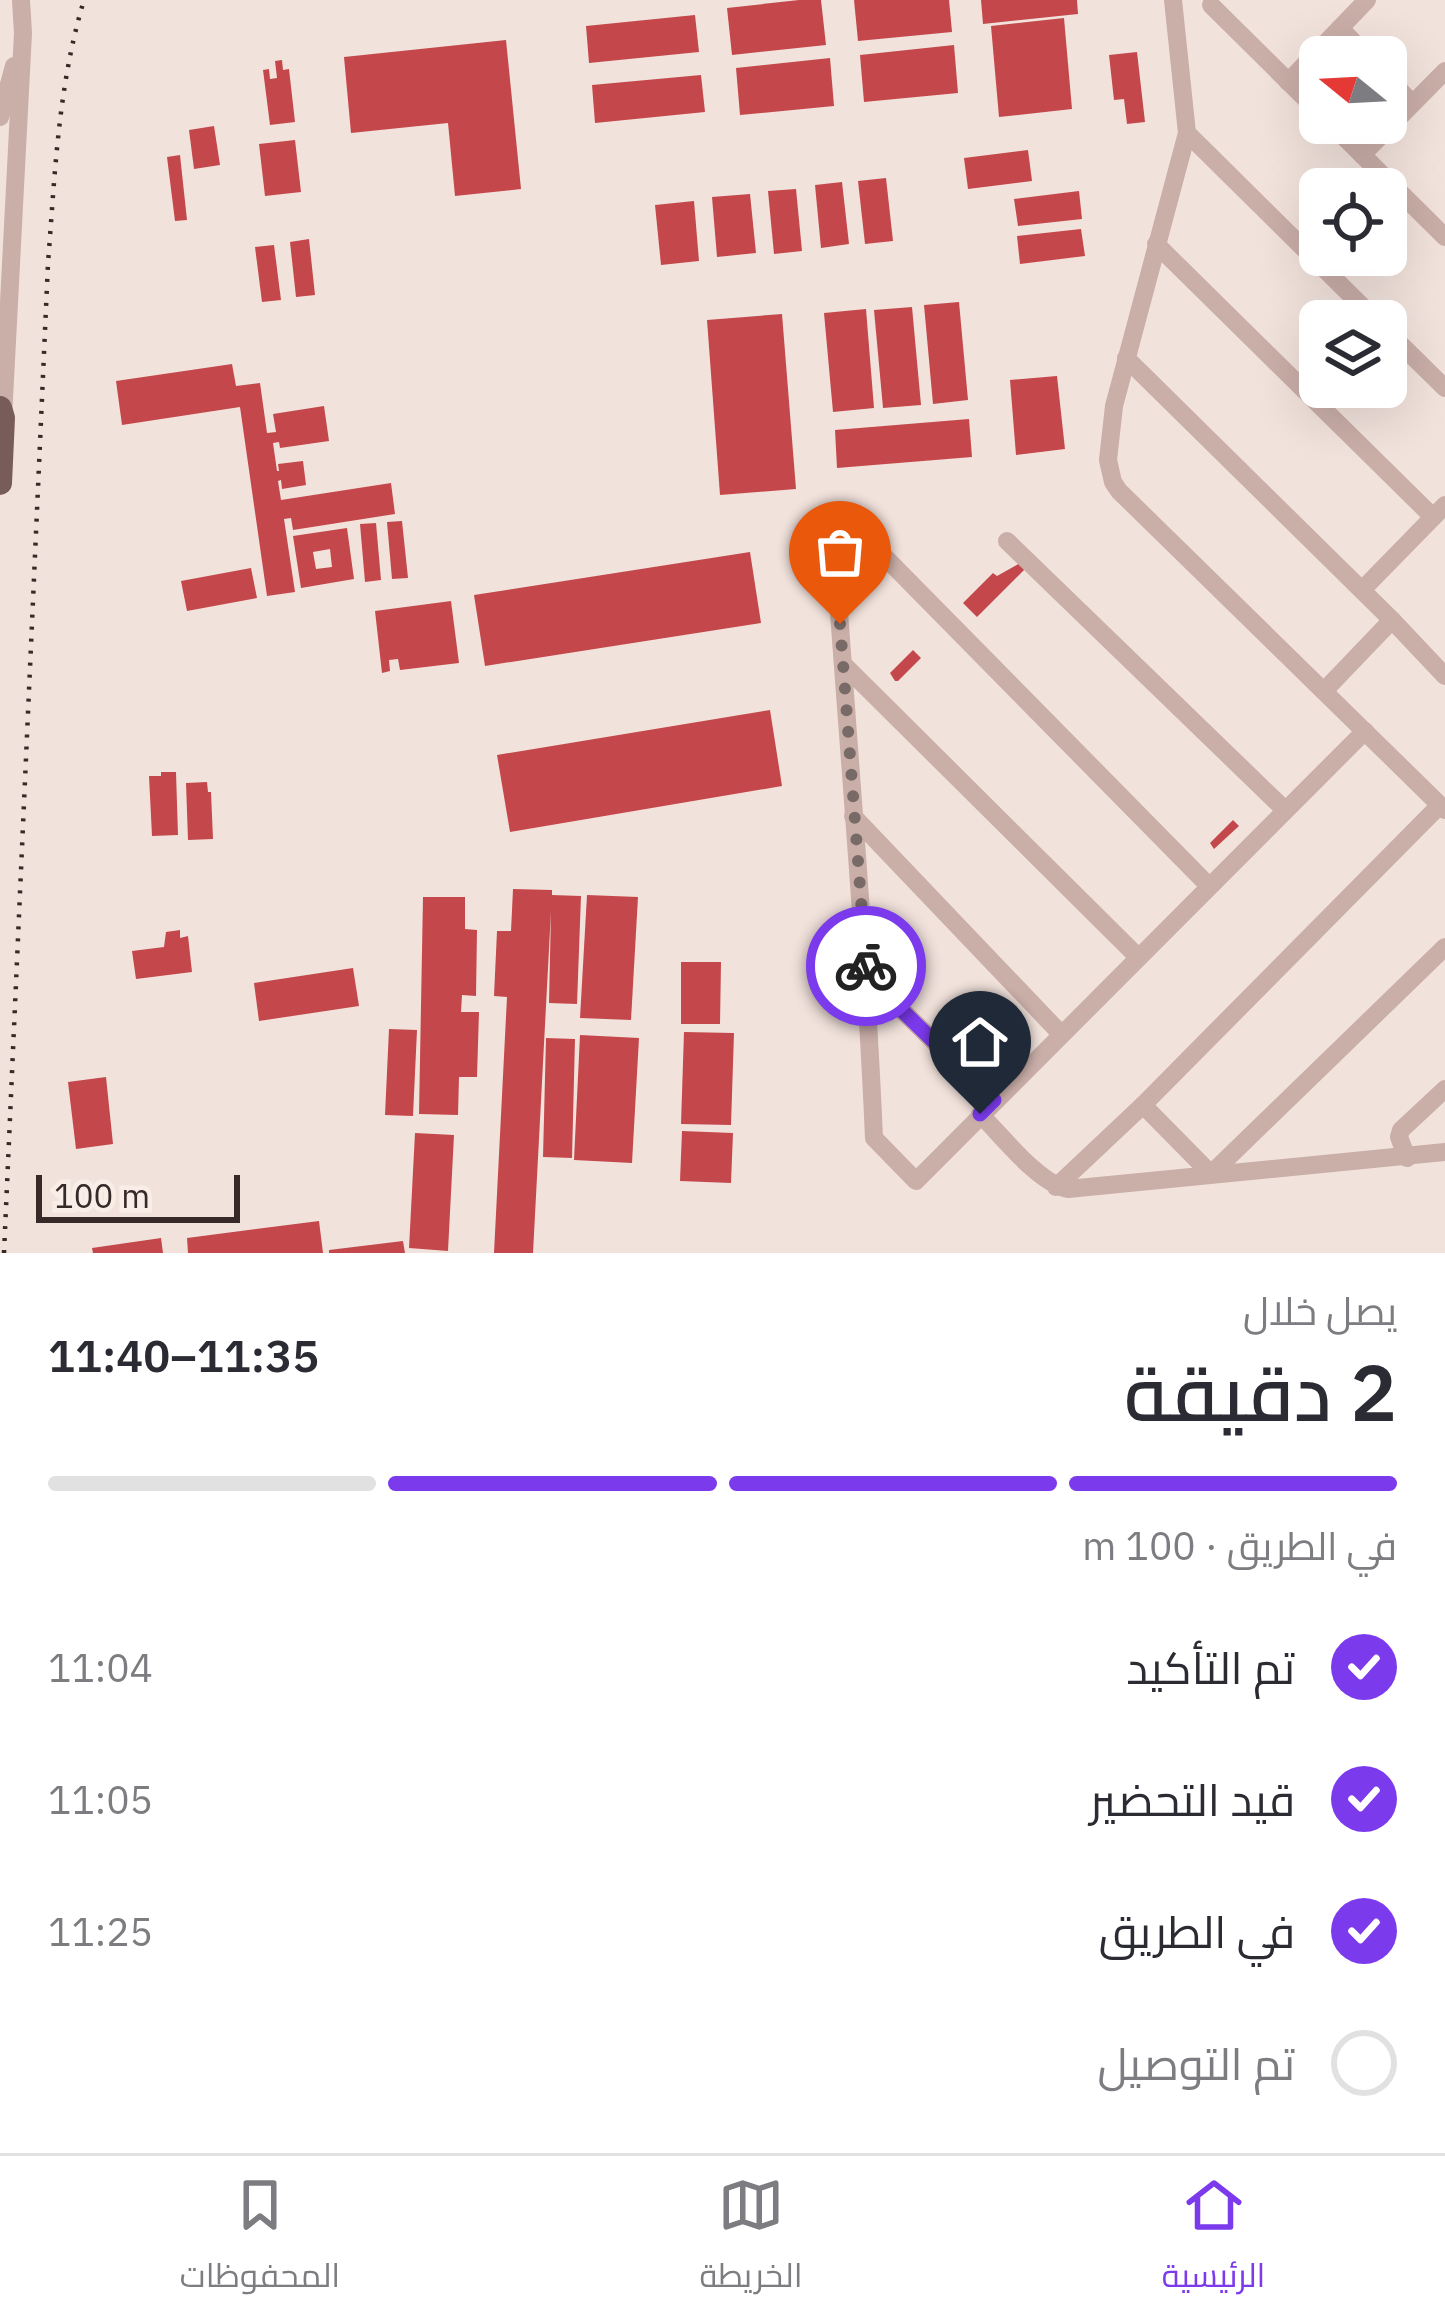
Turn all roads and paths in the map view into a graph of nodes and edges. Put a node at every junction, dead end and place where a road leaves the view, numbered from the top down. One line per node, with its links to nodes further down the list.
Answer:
1 (20, 0): 6 (street)
2 (1173, 0): 14 (street)
3 (1367, 0): 5 (street)
4 (1207, 2): 9 (street)
5 (1340, 28): 7 (street); 9 (street)
6 (23, 32): 13 (street); 23 (street)
7 (1348, 36)
8 (1445, 70): 12 (street)
9 (1288, 82): 10 (street)
10 (1299, 93)
11 (1407, 99): 12 (street)
12 (1412, 104): 16 (street)
13 (0, 117)
14 (1187, 133): 18 (street); 19 (street)
15 (1351, 144): 16 (street)
16 (1362, 155): 17 (street)
17 (1441, 225)
18 (1156, 244): 21 (street); 25 (street)
19 (1356, 300)
20 (1407, 351): 22 (street)
21 (1126, 358): 27 (street); 31 (street)
22 (1445, 388)
23 (1, 413): 24 (main road)
24 (0, 483)
25 (1439, 511): 27 (street)
26 (1007, 541): 34 (street)
27 (1362, 590): 28 (street)
28 (1392, 620): 29 (street); 31 (street)
29 (1441, 663)
30 (843, 664): 35 (street); 36 (street); 38 (street)
31 (1324, 691): 32 (street)
32 (1365, 731): 33 (street); 34 (street)
33 (1443, 807): 42 (street)
34 (1285, 811): 36 (street)
35 (852, 816): 39 (street); 40 (street)
36 (1209, 886): 38 (street)
37 (1445, 947): 46 (street)
38 (1138, 957): 40 (street)
39 (867, 972): 43 (street); 43 (street)
40 (1061, 1034): 43 (street)
41 (1445, 1089): 45 (street)
42 (1143, 1105): 46 (street); 47 (street)
43 (987, 1107): 47 (street)
44 (1445, 1152): 45 (street)
45 (1407, 1157): 46 (street)
46 (1211, 1174): 47 (street)
47 (1056, 1187)

